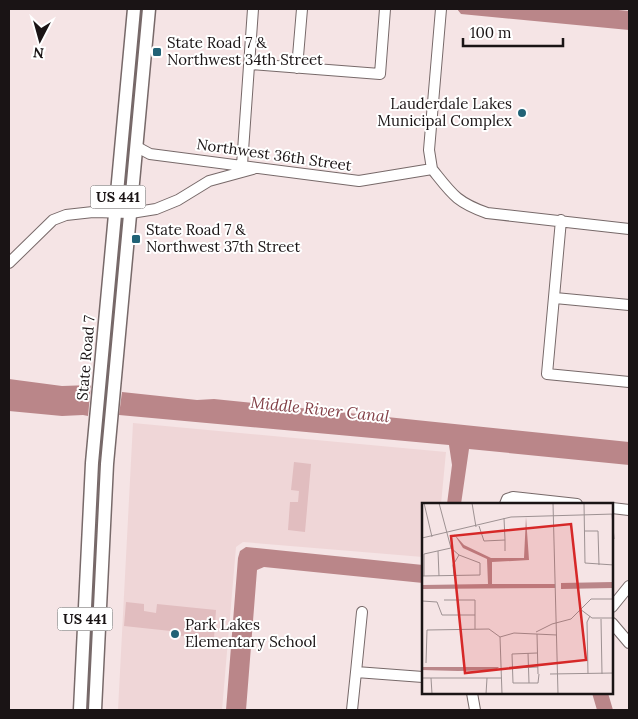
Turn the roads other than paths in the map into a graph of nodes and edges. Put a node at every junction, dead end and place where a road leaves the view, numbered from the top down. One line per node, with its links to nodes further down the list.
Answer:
1 (134, 9): 13 (main road, State Road 7 / US 441)
2 (149, 9): 9 (main road, State Road 7 / US 441)
3 (253, 9): 7 (street)
4 (302, 9): 8 (street)
5 (386, 9): 8 (street)
6 (441, 9): 12 (street)
7 (250, 64): 8 (street); 10 (street)
8 (297, 68)
9 (137, 147): 10 (street, Northwest 36th Street); 14 (main road, State Road 7 / US 441)
10 (242, 165): 11 (street, Northwest 36th Street)
11 (257, 168): 12 (street, Northwest 36th Street); 14 (street)
12 (432, 169): 15 (street)
13 (116, 213): 14 (street); 17 (street); 25 (main road, State Road 7 / US 441)
14 (131, 213): 26 (main road, State Road 7 / US 441)
15 (561, 220): 16 (street); 18 (street)
16 (629, 229)
17 (9, 263)
18 (555, 298): 19 (street); 20 (street)
19 (629, 305)
20 (629, 382)
21 (506, 502): 22 (street)
22 (567, 503)
23 (613, 508): 24 (street)
24 (629, 510)
25 (86, 561): 26 (main road); 35 (main road, State Road 7 / US 441)
26 (101, 584): 36 (main road, State Road 7 / US 441)
27 (629, 586): 28 (street)
28 (613, 606)
29 (362, 612): 32 (street)
30 (613, 624): 31 (street)
31 (629, 643)
32 (356, 672): 33 (street); 37 (street)
33 (422, 677)
34 (472, 694): 38 (street)
35 (80, 710)
36 (95, 710)
37 (352, 710)
38 (475, 710)

